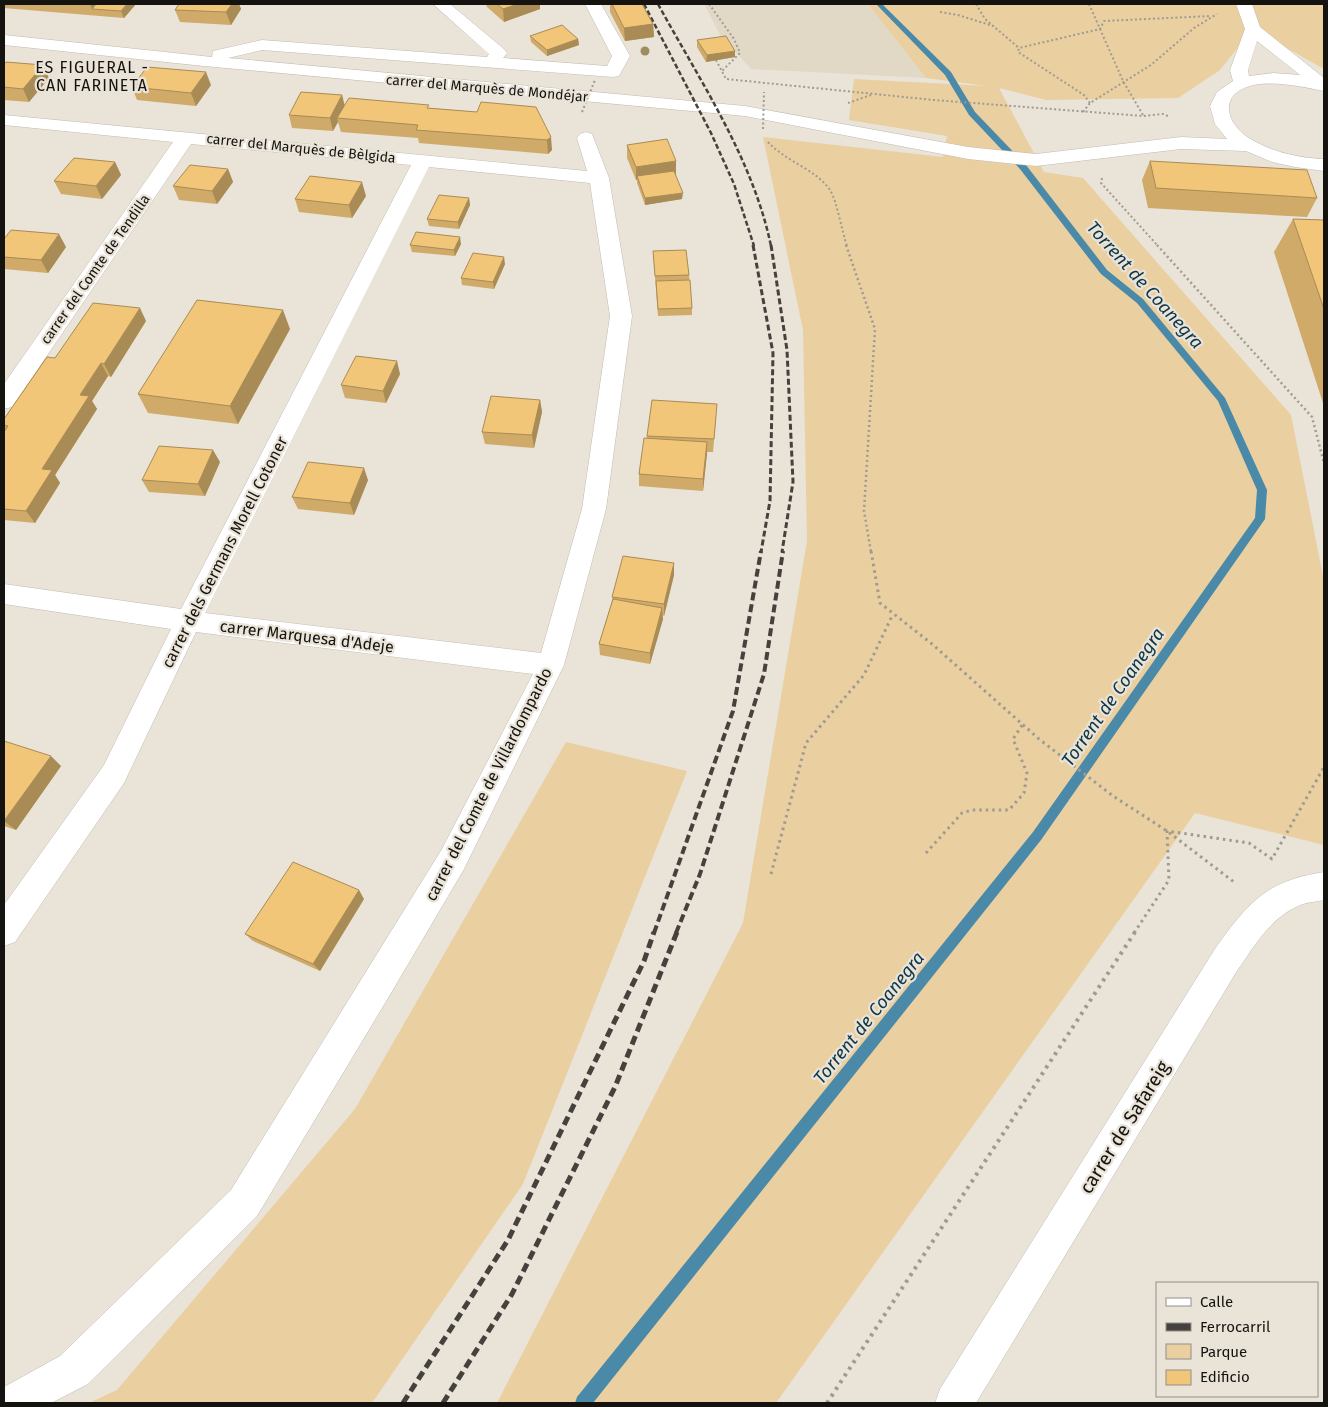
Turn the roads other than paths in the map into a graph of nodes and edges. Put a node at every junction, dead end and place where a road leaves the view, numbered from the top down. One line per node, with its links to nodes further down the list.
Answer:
1 (442, 4): 7 (street)
2 (593, 4): 7 (street)
3 (1244, 4): 4 (street)
4 (1253, 29): 8 (street); 9 (street)
5 (4, 40): 6 (street, carrer del Marquès de Mondéjar)
6 (204, 62): 7 (street); 14 (street, carrer del Marquès de Mondéjar)
7 (492, 63)
8 (1242, 83): 9 (street); 10 (street)
9 (1324, 86)
10 (1218, 109): 14 (street); 15 (street)
11 (4, 120): 13 (street, carrer del Marquès de Bèlgida)
12 (584, 125): 18 (street, carrer del Comte de Villardompardo)
13 (186, 137): 16 (street, carrer del Marquès de Bèlgida); 19 (street, carrer del Comte de Tendilla)
14 (1181, 143): 15 (street, carrer del Marquès de Mondéjar)
15 (1250, 146): 17 (street)
16 (423, 160): 18 (street, carrer del Marquès de Bèlgida); 21 (street, carrer dels Germans Morell Cotoner)
17 (1323, 165)
18 (599, 178): 22 (street, carrer del Comte de Villardompardo)
19 (4, 401)
20 (4, 594): 21 (street, carrer Marquesa d'Adeje)
21 (188, 621): 22 (street, carrer Marquesa d'Adeje); 24 (street, carrer dels Germans Morell Cotoner)
22 (551, 665): 25 (street, carrer del Comte de Villardompardo)
23 (1324, 886): 26 (street, carrer de Safareig)
24 (4, 931)
25 (13, 1403)
26 (954, 1403)

